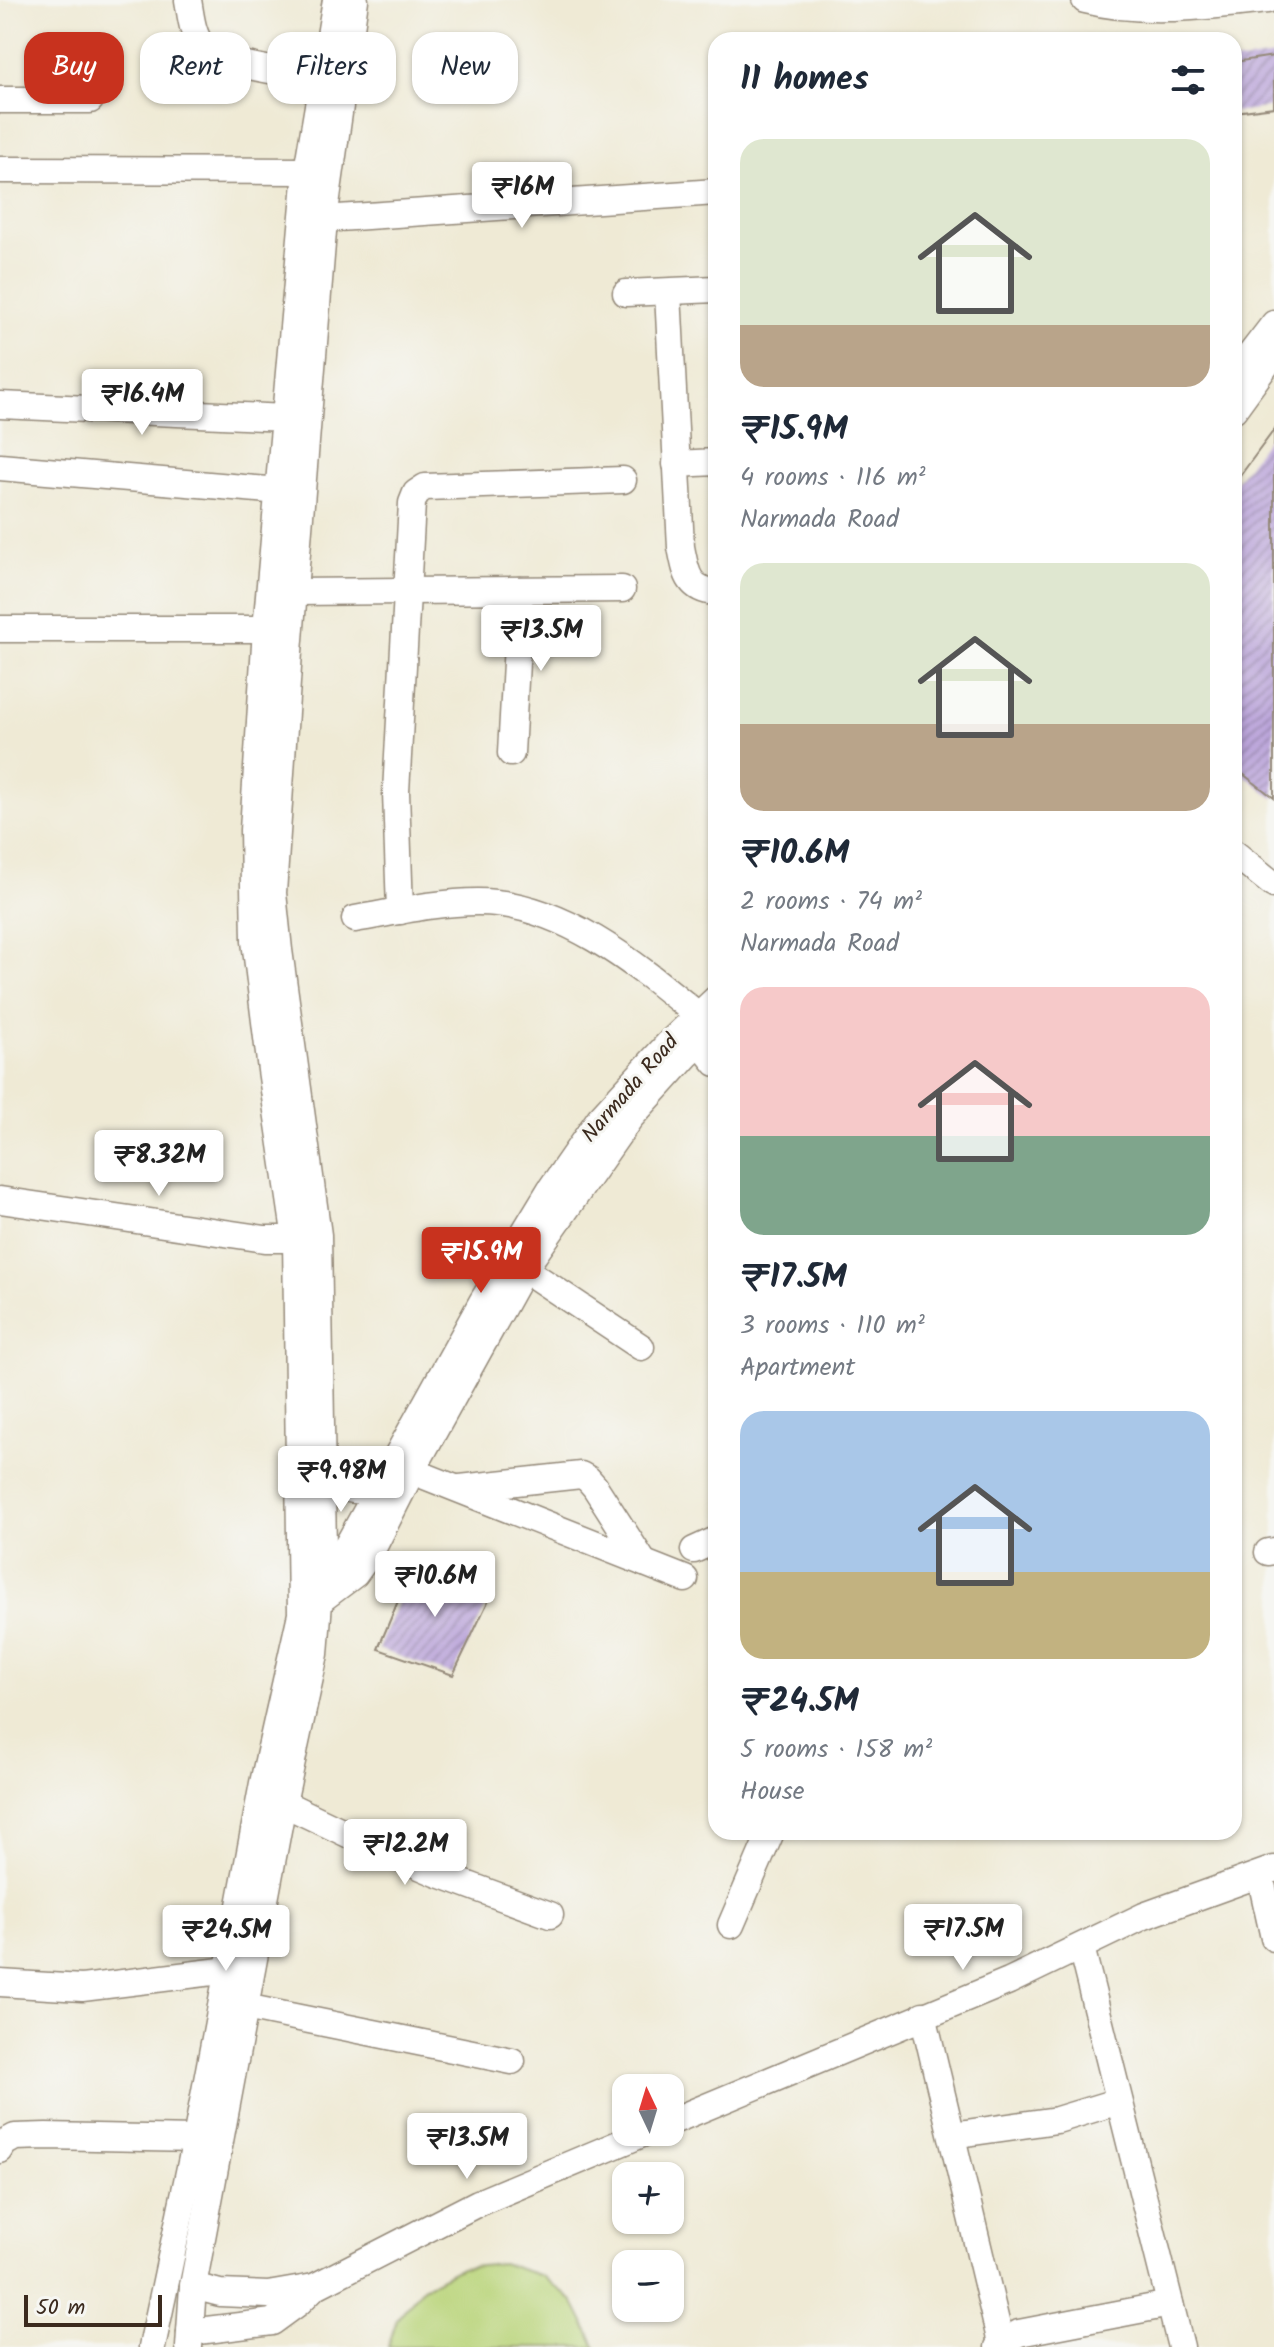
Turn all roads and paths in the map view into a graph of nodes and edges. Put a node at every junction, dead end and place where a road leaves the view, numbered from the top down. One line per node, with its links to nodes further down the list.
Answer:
1 (188, 0): 8 (street)
2 (336, 0): 7 (street)
3 (355, 0): 15 (street)
4 (1267, 0): 6 (street)
5 (1098, 2): 6 (street)
6 (1190, 3)
7 (331, 32)
8 (267, 68)
9 (0, 100): 10 (street)
10 (24, 100)
11 (319, 104): 13 (street)
12 (0, 170): 13 (street)
13 (307, 171): 24 (street)
14 (708, 193): 15 (street)
15 (324, 219): 34 (street)
16 (708, 290): 18 (street)
17 (626, 293): 18 (street)
18 (668, 293): 26 (street)
19 (1274, 324): 21 (street)
20 (1274, 354): 22 (street)
21 (1242, 366)
22 (1242, 398)
23 (0, 405): 24 (street)
24 (286, 418): 29 (street)
25 (708, 462): 26 (street)
26 (676, 464): 33 (street)
27 (0, 467): 29 (street)
28 (623, 480): 32 (street)
29 (280, 491): 36 (street)
30 (622, 589): 31 (street)
31 (520, 590): 32 (street); 37 (street)
32 (408, 591): 34 (street); 40 (street)
33 (708, 591)
34 (294, 592): 36 (street); 46 (street)
35 (0, 629): 36 (street)
36 (266, 629): 46 (street)
37 (511, 753)
38 (1242, 859): 39 (street)
39 (1274, 885)
40 (400, 911): 41 (street); 42 (street)
41 (355, 919)
42 (708, 1029)
43 (708, 1030): 51 (street, Narmada Road)
44 (708, 1031): 47 (street)
45 (0, 1200): 46 (street)
46 (307, 1237): 50 (street); 55 (street)
47 (524, 1269): 48 (street); 49 (street)
48 (641, 1347)
49 (412, 1471): 52 (street); 55 (street)
50 (322, 1474): 51 (street); 55 (street)
51 (379, 1489): 55 (street, Narmada Road)
52 (457, 1489): 53 (street); 53 (street)
53 (644, 1563): 54 (street)
54 (685, 1579)
55 (310, 1596): 56 (street); 63 (street)
56 (283, 1803): 59 (street); 65 (street)
57 (768, 1840): 60 (street)
58 (1267, 1872): 61 (street); 62 (street)
59 (550, 1915)
60 (731, 1925)
61 (1274, 1938)
62 (1081, 1947): 66 (street); 68 (street)
63 (229, 1970): 64 (street); 71 (street)
64 (0, 1983)
65 (245, 2007): 67 (street); 74 (street)
66 (923, 2015): 69 (street); 70 (street)
67 (512, 2061)
68 (1119, 2101): 70 (street); 77 (street)
69 (684, 2116)
70 (952, 2135): 80 (street)
71 (196, 2139): 73 (street); 81 (street)
72 (614, 2146): 75 (street)
73 (0, 2150)
74 (193, 2286): 76 (street); 79 (street)
75 (314, 2287): 76 (street); 78 (street)
76 (268, 2295): 78 (street)
77 (1170, 2304): 80 (street); 82 (street)
78 (274, 2334): 79 (street)
79 (189, 2340)
80 (1000, 2345)
81 (152, 2347)
82 (1181, 2347)

